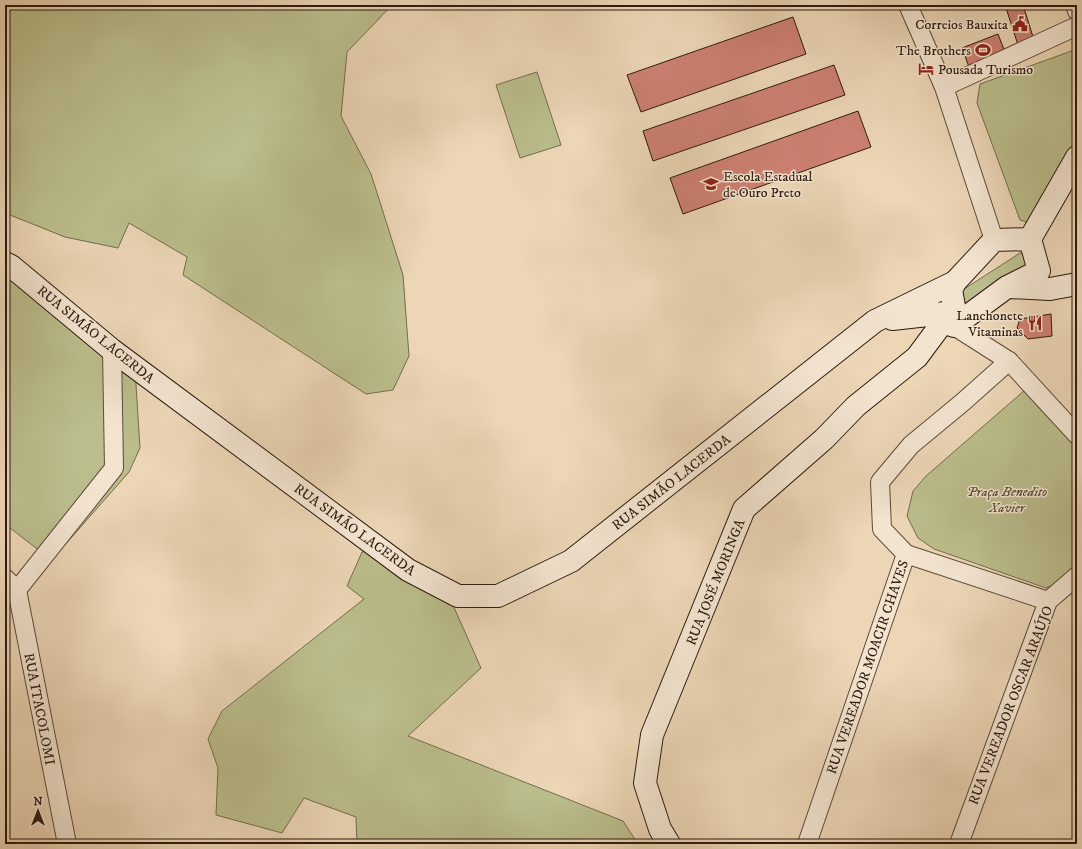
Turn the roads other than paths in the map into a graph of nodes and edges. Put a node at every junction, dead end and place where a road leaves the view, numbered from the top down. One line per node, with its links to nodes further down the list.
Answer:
1 (908, 5): 5 (street)
2 (1075, 5): 3 (street)
3 (1077, 11)
4 (1077, 26): 5 (street)
5 (944, 88): 8 (street)
6 (1077, 157): 7 (street)
7 (1030, 239): 8 (street); 10 (street)
8 (994, 240): 11 (street, RUA SIMÃO LACERDA)
9 (5, 263): 15 (street, RUA SIMÃO LACERDA)
10 (1044, 280): 12 (street); 13 (street)
11 (954, 282): 13 (street); 14 (street, RUA SIMÃO LACERDA)
12 (1077, 284)
13 (951, 320): 14 (street); 16 (street); 23 (street, RUA JOSÉ MORINGA)
14 (875, 322): 15 (street, RUA SIMÃO LACERDA)
15 (112, 350): 20 (street)
16 (1009, 361): 17 (street); 18 (street, RUA VEREADOR MOACIR CHAVES)
17 (1077, 435)
18 (906, 554): 21 (street); 24 (street, RUA VEREADOR MOACIR CHAVES)
19 (1077, 576): 21 (street, RUA VEREADOR OSCAR ARAÚJO)
20 (11, 584): 22 (street, RUA ITACOLOMI)
21 (1048, 601): 25 (street, RUA VEREADOR OSCAR ARAÚJO)
22 (67, 844)
23 (669, 844)
24 (807, 844)
25 (959, 844)

